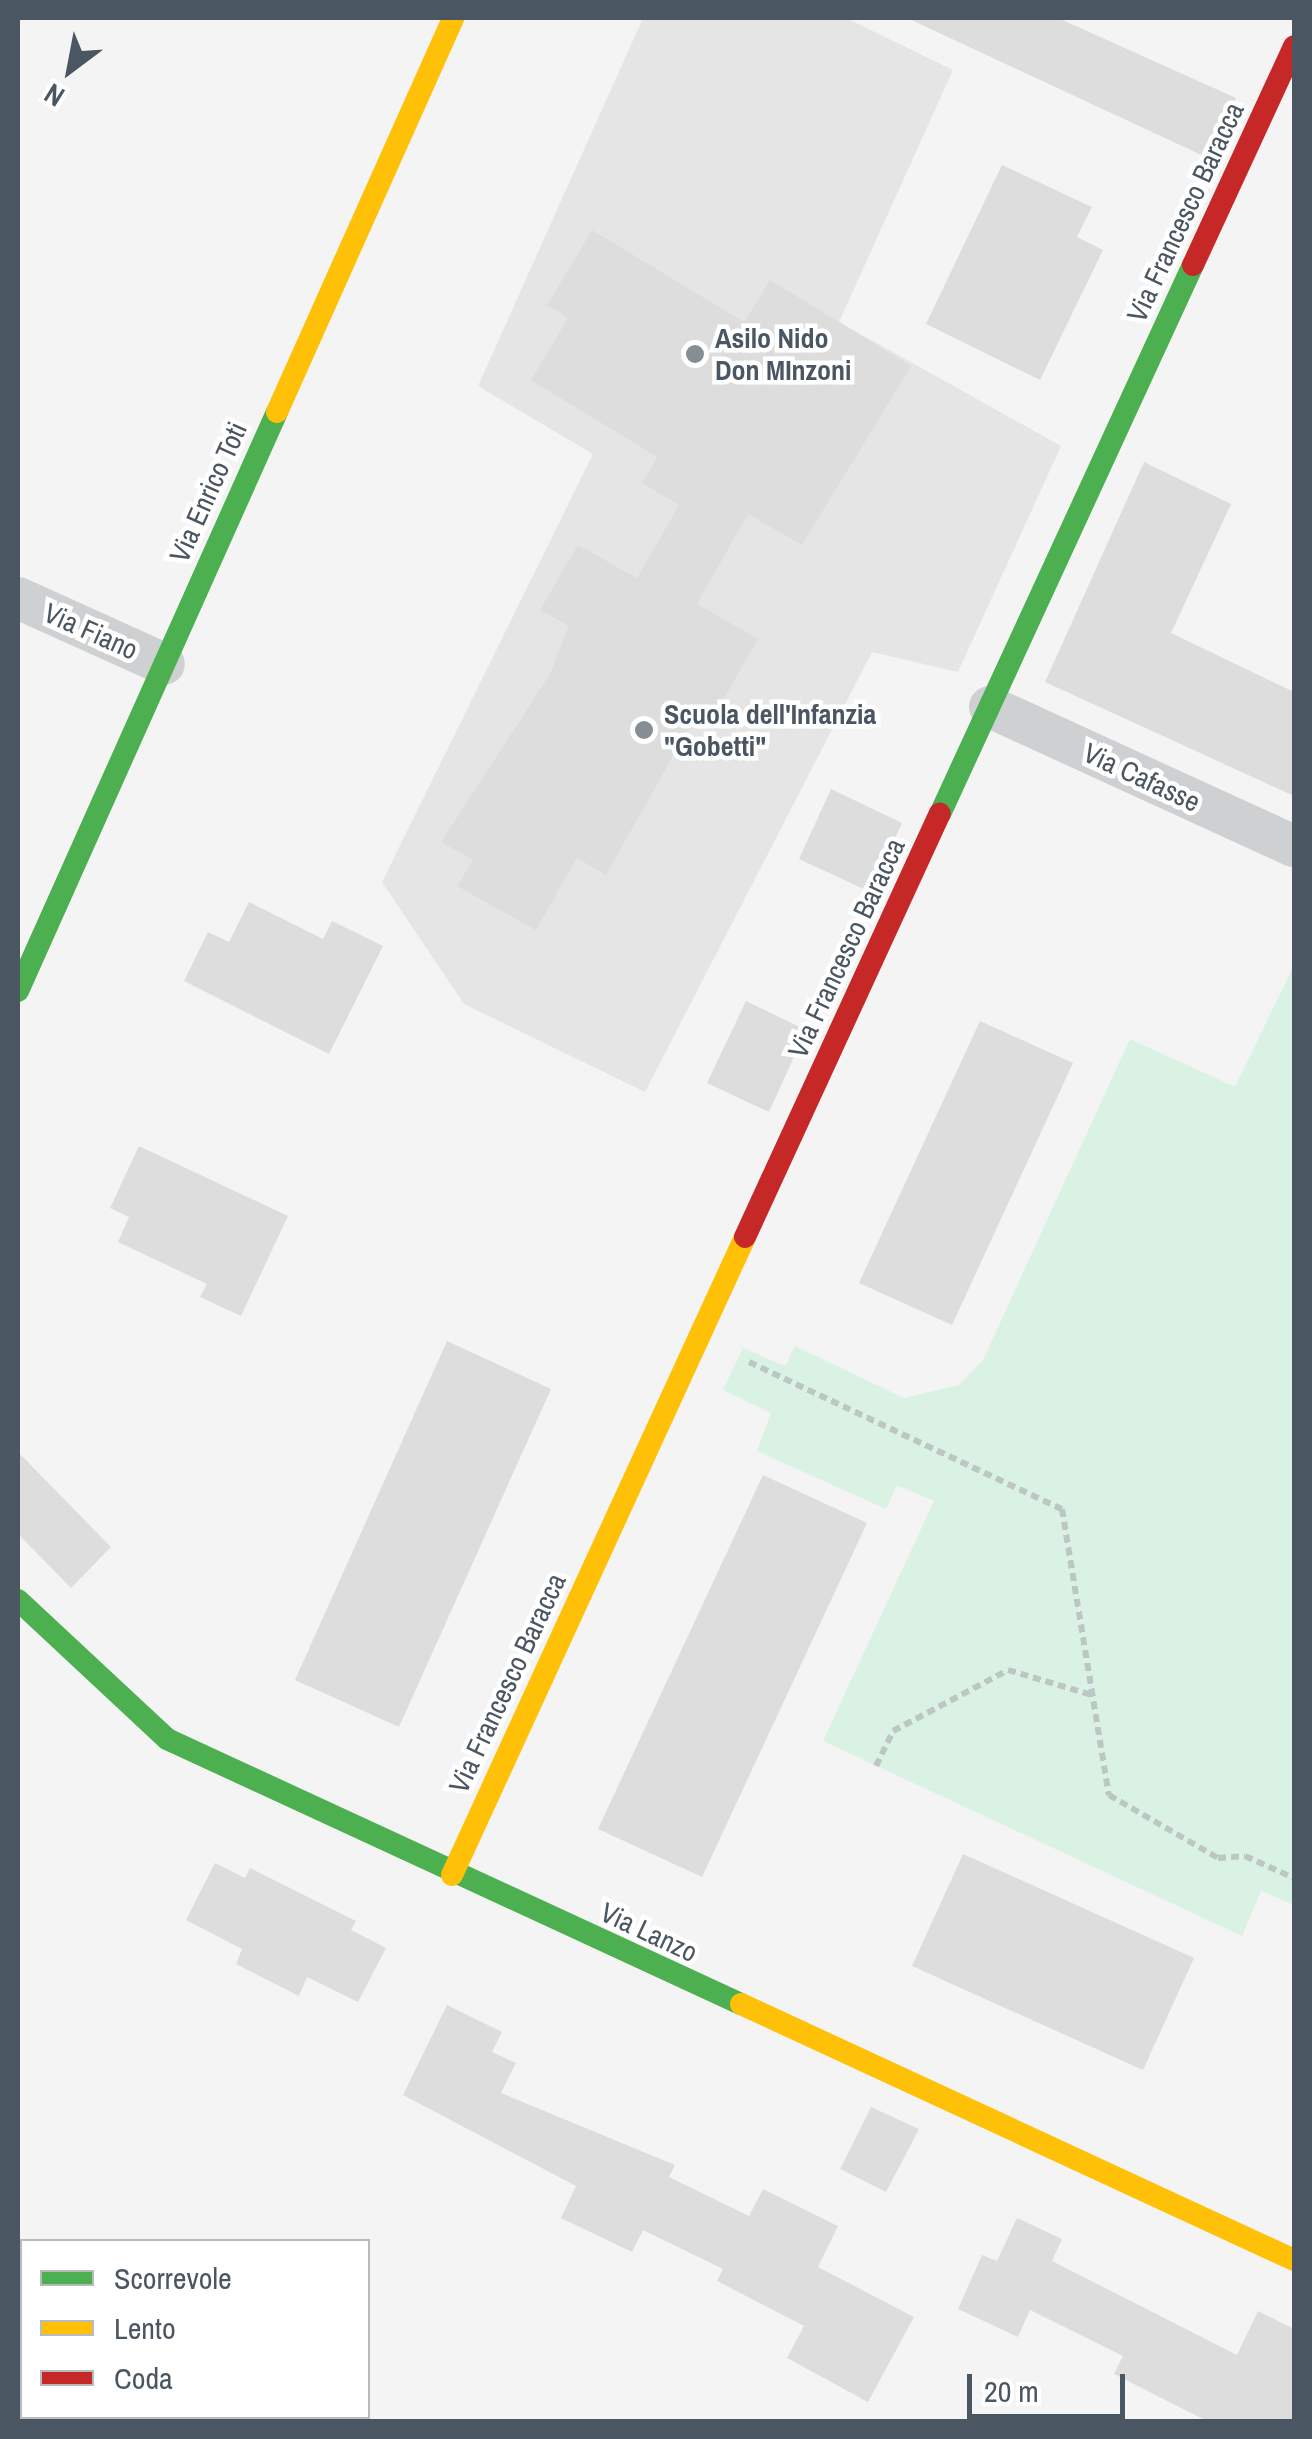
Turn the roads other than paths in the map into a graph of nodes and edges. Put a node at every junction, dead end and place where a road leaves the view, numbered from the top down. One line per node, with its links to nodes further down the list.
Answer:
1 (453, 18): 4 (street, Via Enrico Toti)
2 (1294, 46): 5 (street, Via Francesco Baracca)
3 (18, 598): 4 (street, Via Fiano)
4 (164, 664): 7 (street, Via Enrico Toti)
5 (990, 707): 6 (street, Via Cafasse); 9 (street, Via Francesco Baracca)
6 (1294, 846)
7 (18, 991)
8 (18, 1600): 9 (street, Via Lanzo)
9 (452, 1874): 10 (street, Via Lanzo)
10 (1294, 2260)

